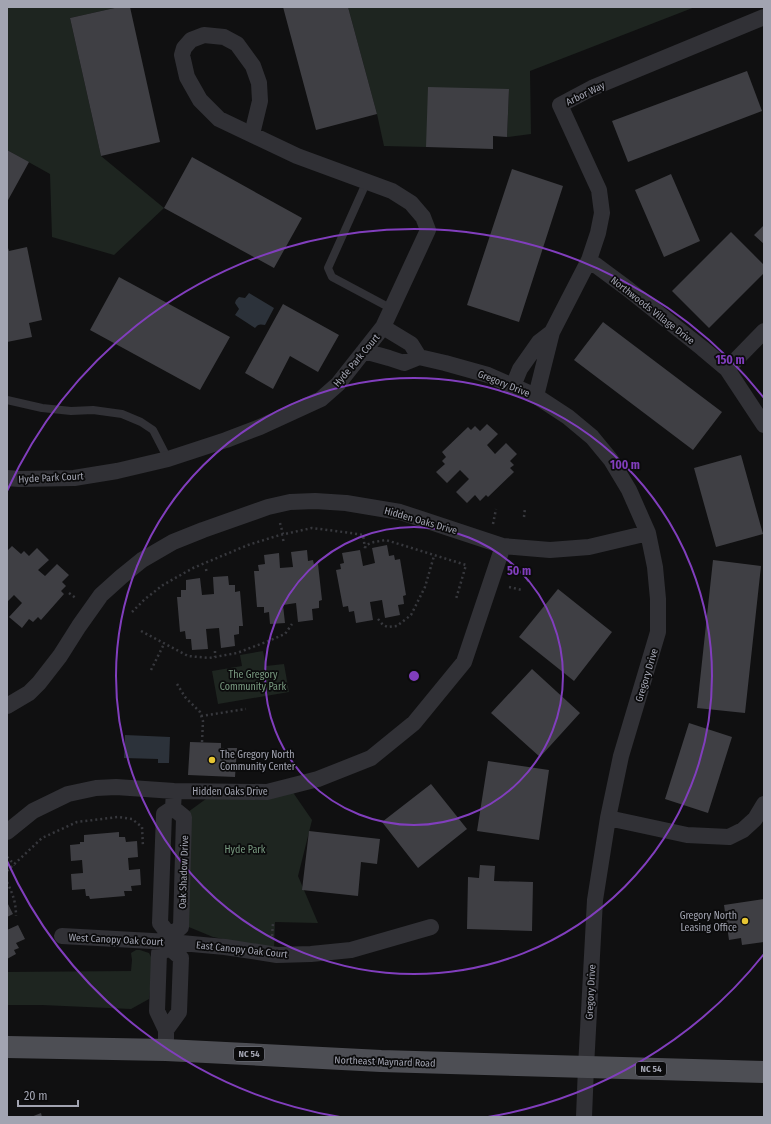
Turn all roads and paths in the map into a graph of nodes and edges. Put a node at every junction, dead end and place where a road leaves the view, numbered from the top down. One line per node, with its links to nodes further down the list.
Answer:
1 (764, 17): 4 (street, Arbor Way)
2 (252, 134): 2 (street, Hyde Park Court); 3 (street, Hyde Park Court)
3 (368, 181): 5 (street, Hyde Park Court); 5 (lane)
4 (589, 260): 8 (street); 11 (street, Northwoods Village Drive)
5 (392, 309): 6 (street, Hyde Park Court)
6 (383, 327): 9 (street, Hyde Park Court); 10 (street)
7 (764, 331): 11 (street)
8 (552, 332): 12 (street); 13 (street)
9 (364, 351): 10 (street, Gregory Drive); 16 (street, Hyde Park Court)
10 (420, 357): 12 (street, Gregory Drive)
11 (726, 369): 15 (street, Northwoods Village Drive)
12 (513, 386): 13 (street, Gregory Drive)
13 (536, 396): 21 (street, Gregory Drive)
14 (7, 400): 16 (lane)
15 (764, 425)
16 (168, 459): 17 (street, Hyde Park Court)
17 (7, 478)
18 (525, 508): 19 (path)
19 (524, 517)
20 (282, 530): 22 (path)
21 (648, 533): 25 (street, Hidden Oaks Drive); 45 (street, Gregory Drive)
22 (282, 534): 26 (path); 30 (path)
23 (283, 539): 24 (path)
24 (284, 543)
25 (503, 546): 39 (street, Hidden Oaks Drive); 43 (street, Hidden Oaks Drive)
26 (434, 556): 29 (path); 31 (path)
27 (206, 569): 28 (path)
28 (206, 574)
29 (456, 599)
30 (132, 612)
31 (378, 619)
32 (292, 624): 36 (path)
33 (141, 631): 34 (path)
34 (164, 644): 36 (path); 37 (path)
35 (215, 651): 36 (path)
36 (215, 657)
37 (151, 670)
38 (177, 684): 41 (path)
39 (7, 706)
40 (246, 709): 41 (path)
41 (201, 716): 42 (path)
42 (202, 742)
43 (173, 801): 46 (street, Hidden Oaks Drive); 55 (street, Oak Shadow Drive)
44 (764, 804): 45 (street)
45 (608, 818): 58 (street, Gregory Drive)
46 (7, 832)
47 (143, 850): 49 (path)
48 (7, 857): 49 (path)
49 (15, 865): 50 (path)
50 (7, 871)
51 (7, 882): 52 (path)
52 (16, 916)
53 (431, 927): 55 (street, East Canopy Oak Court)
54 (62, 936): 55 (street, West Canopy Oak Court)
55 (170, 942): 56 (street); 56 (street, Oak Shadow Drive)
56 (166, 1040): 57 (main road, Northeast Maynard Road / NC 54); 58 (main road, Northeast Maynard Road / NC 54)
57 (7, 1047)
58 (586, 1067): 59 (main road, Northeast Maynard Road / NC 54); 60 (street, Gregory Drive)
59 (764, 1072)
60 (584, 1117)

